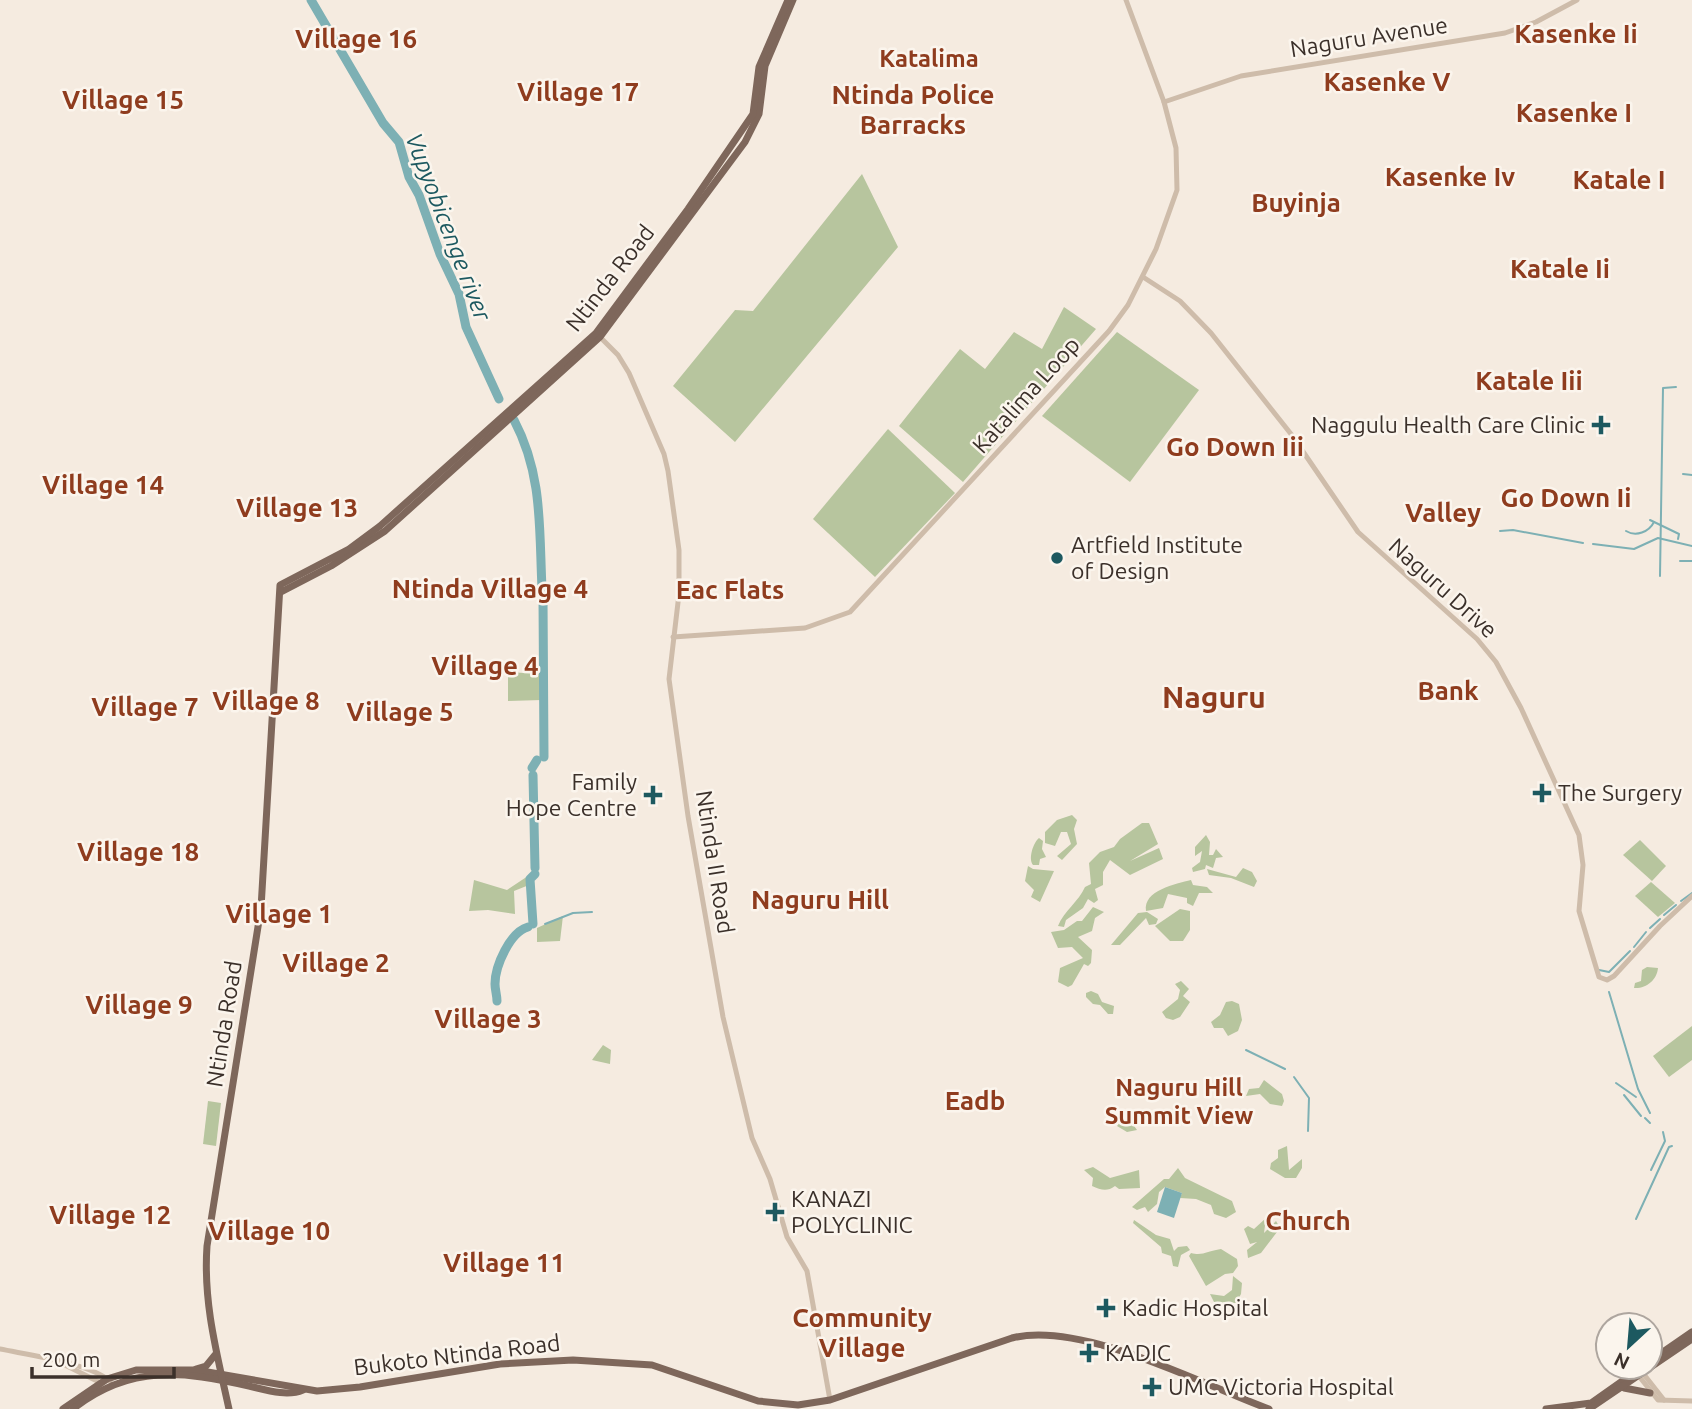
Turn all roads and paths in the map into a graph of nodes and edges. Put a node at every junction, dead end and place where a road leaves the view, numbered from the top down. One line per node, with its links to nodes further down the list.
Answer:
1 (790, 0): 6 (main road, Ntinda Road)
2 (1126, 0): 4 (street, Katalima Loop)
3 (1577, 0): 4 (street, Naguru Avenue)
4 (1164, 102): 5 (street, Katalima Loop)
5 (1143, 277): 8 (street, Katalima Loop); 9 (street, Naguru Drive)
6 (598, 335): 7 (main road, Ntinda Road); 7 (main road, Ntinda Road); 8 (street, Ntinda II Road)
7 (281, 589): 14 (main road, Ntinda Road)
8 (673, 637): 25 (street, Ntinda II Road)
9 (1692, 897)
10 (1692, 1332): 13 (main road)
11 (1692, 1339): 15 (main road)
12 (0, 1349): 22 (street)
13 (1664, 1351)
14 (215, 1355): 16 (main road); 17 (main road, Ntinda Road)
15 (1664, 1356)
16 (196, 1370): 17 (main road, Bukoto Ntinda Road); 22 (main road, Bukoto Ntinda Road)
17 (222, 1378): 22 (main road, Bukoto Ntinda Road); 25 (main road, Bukoto Ntinda Road); 30 (main road, Ntinda Road)
18 (1625, 1381): 32 (main road)
19 (1631, 1381): 23 (main road)
20 (1645, 1381): 24 (street)
21 (1648, 1381): 27 (street)
22 (106, 1384): 28 (main road); 29 (main road)
23 (1624, 1388): 24 (main road); 33 (main road)
24 (1650, 1393): 27 (street)
25 (830, 1400): 31 (main road, Bukoto Ntinda Road)
26 (1692, 1401): 27 (street)
27 (1666, 1402)
28 (63, 1409)
29 (73, 1409)
30 (229, 1409)
31 (1269, 1409)
32 (1546, 1409)
33 (1589, 1409)

